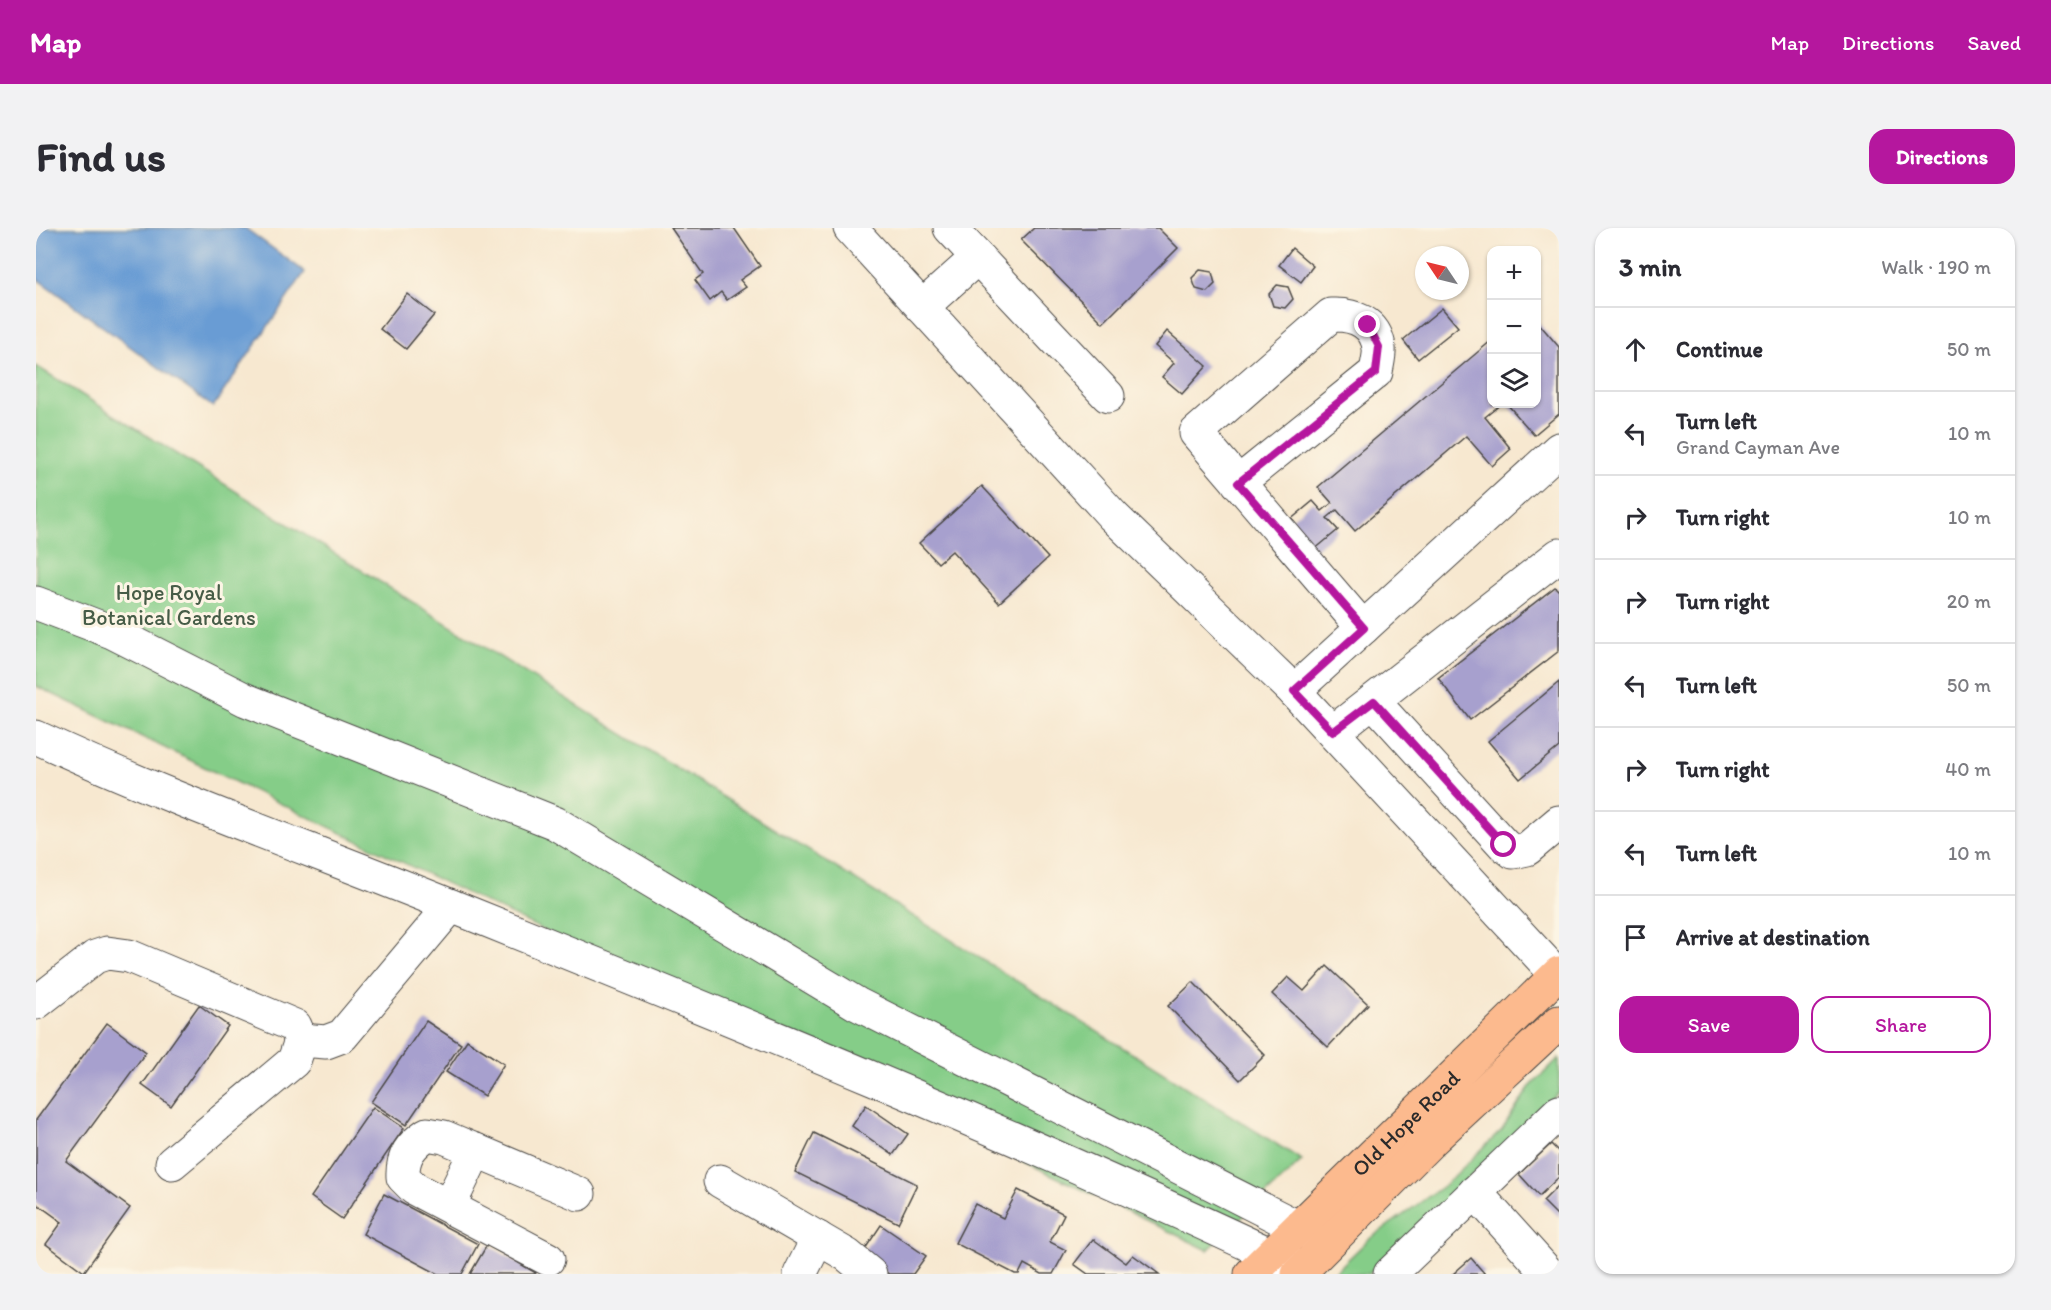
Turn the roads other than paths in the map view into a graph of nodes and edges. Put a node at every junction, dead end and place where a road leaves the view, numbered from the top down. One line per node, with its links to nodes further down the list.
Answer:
1 (850, 228): 4 (street)
2 (950, 228): 3 (street)
3 (977, 258): 4 (street); 5 (street)
4 (922, 307): 11 (street)
5 (1108, 396)
6 (1559, 449): 10 (street)
7 (1238, 483): 7 (street); 10 (street)
8 (1559, 555): 12 (street)
9 (36, 603): 28 (street)
10 (1364, 628): 11 (street)
11 (1294, 691): 13 (street)
12 (1374, 701): 13 (street); 15 (street)
13 (1333, 732): 17 (street)
14 (36, 737): 16 (street)
15 (1559, 822)
16 (451, 906): 20 (street); 32 (street)
17 (1558, 975): 28 (main road, Old Hope Road)
18 (36, 1003): 20 (street)
19 (1559, 1022): 30 (main road, Old Hope Road)
20 (301, 1040): 23 (street)
21 (1559, 1112): 25 (street)
22 (476, 1150): 26 (street); 27 (street); 27 (street)
23 (172, 1163)
24 (720, 1181): 29 (street)
25 (1475, 1192): 36 (street); 37 (street)
26 (579, 1194)
27 (449, 1206): 31 (street)
28 (1299, 1228): 30 (street); 32 (main road, Old Hope Road)
29 (819, 1238): 34 (street); 35 (street)
30 (1329, 1242): 33 (main road, Old Hope Road)
31 (548, 1259)
32 (1261, 1264): 33 (street)
33 (1300, 1272)
34 (801, 1274)
35 (870, 1274)
36 (1390, 1274)
37 (1549, 1274)

